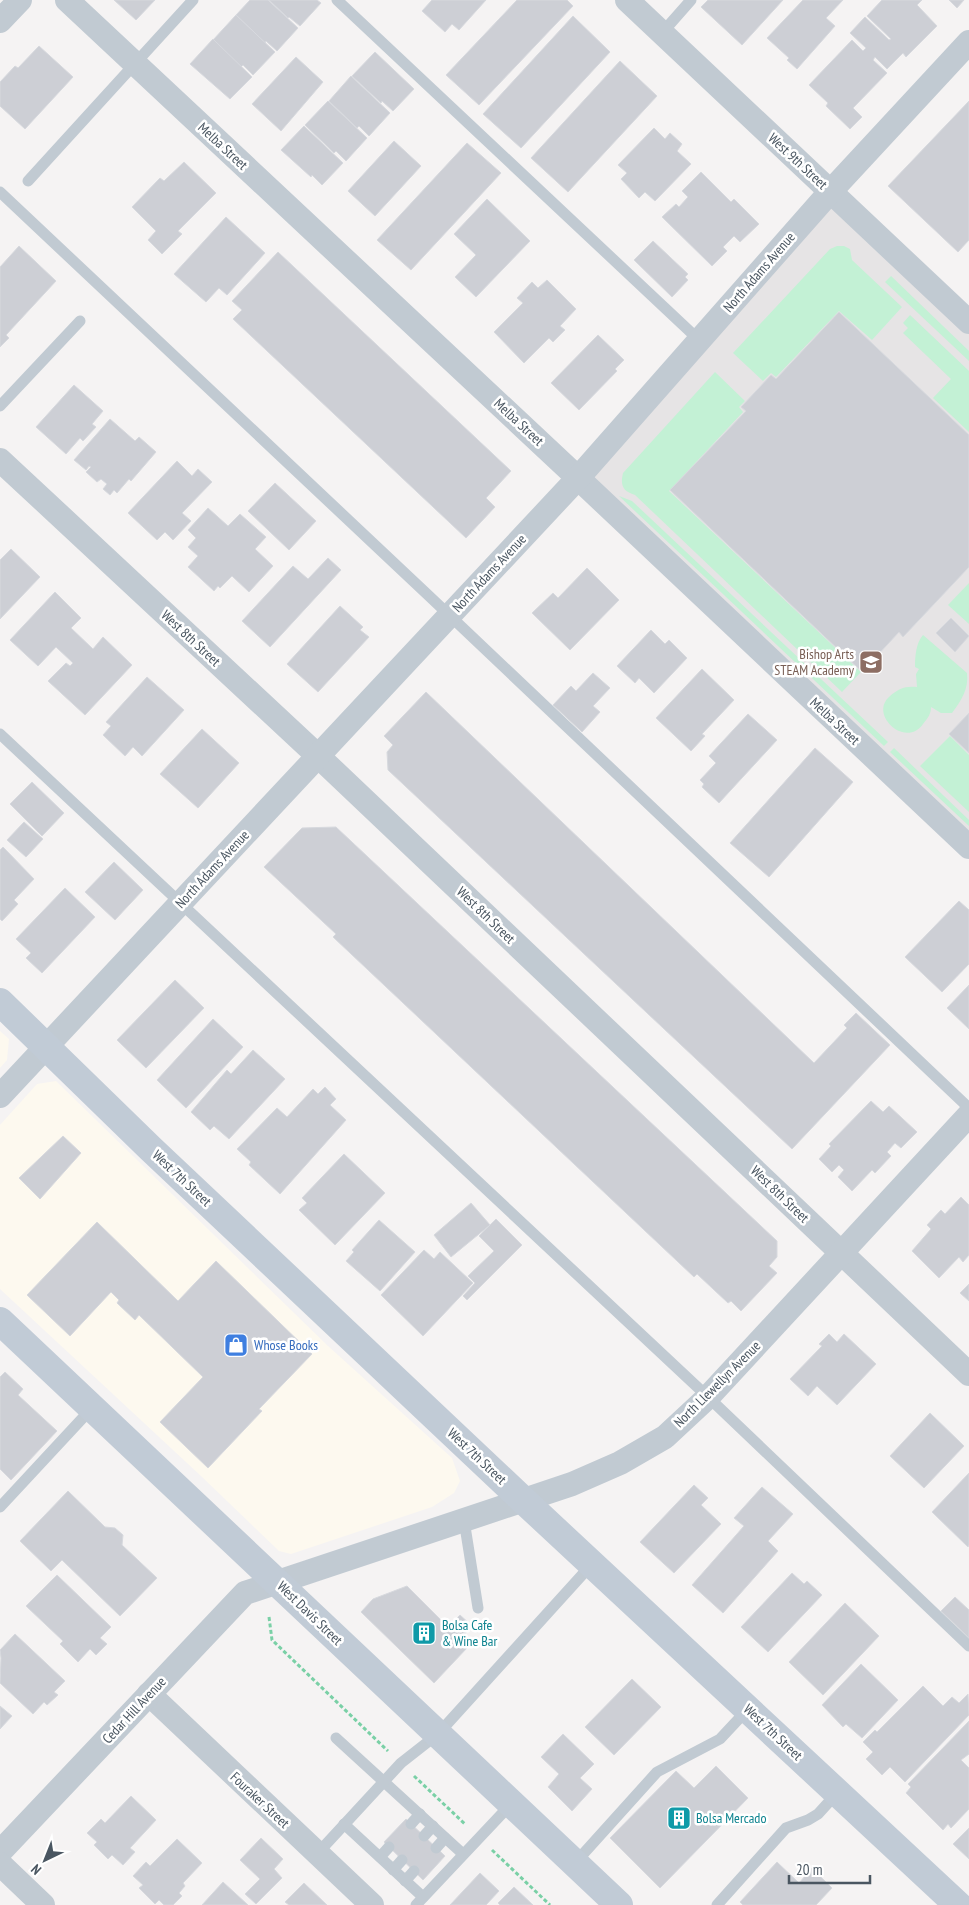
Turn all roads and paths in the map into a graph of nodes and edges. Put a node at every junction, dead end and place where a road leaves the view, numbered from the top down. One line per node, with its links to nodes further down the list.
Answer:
1 (20, 0): 7 (street)
2 (67, 0): 10 (street, Melba Street)
3 (193, 0): 10 (lane)
4 (336, 0): 16 (lane)
5 (627, 0): 8 (street, West 9th Street)
6 (691, 0): 8 (lane)
7 (0, 21)
8 (662, 33): 13 (street, West 9th Street)
9 (969, 42): 13 (street, North Adams Avenue)
10 (134, 64): 11 (lane); 19 (street, Melba Street)
11 (28, 180)
12 (0, 192): 20 (lane)
13 (830, 192): 15 (street, West 9th Street); 16 (street, North Adams Avenue)
14 (80, 321): 17 (lane)
15 (969, 322)
16 (700, 340): 19 (street, North Adams Avenue)
17 (0, 406)
18 (0, 460): 22 (street, West 8th Street)
19 (578, 478): 20 (street, North Adams Avenue); 23 (street, Melba Street)
20 (449, 615): 22 (street, North Adams Avenue); 28 (lane)
21 (0, 734): 24 (lane)
22 (318, 756): 24 (street, North Adams Avenue); 30 (street, West 8th Street)
23 (969, 847)
24 (180, 904): 26 (street, North Adams Avenue); 33 (lane)
25 (0, 1002): 26 (street, West 7th Street)
26 (46, 1045): 27 (street, North Adams Avenue); 35 (street, West 7th Street)
27 (0, 1096)
28 (969, 1108)
29 (969, 1115): 30 (street, North Llewellyn Avenue)
30 (842, 1254): 32 (street, West 8th Street); 33 (street, North Llewellyn Avenue)
31 (0, 1321): 34 (street, West Davis Street)
32 (969, 1374)
33 (708, 1397): 35 (street, North Llewellyn Avenue); 41 (lane)
34 (92, 1408): 36 (lane); 39 (street, West Davis Street)
35 (523, 1500): 37 (street, North Llewellyn Avenue); 38 (street, West 7th Street)
36 (0, 1507)
37 (464, 1520): 39 (street, North Llewellyn Avenue); 40 (lane)
38 (592, 1564): 43 (street, West 7th Street); 44 (lane)
39 (277, 1582): 42 (street, Cedar Hill Avenue); 44 (street, West Davis Street)
40 (478, 1608)
41 (969, 1646)
42 (149, 1694): 57 (street, Cedar Hill Avenue); 58 (street, Fouraker Street)
43 (748, 1709): 47 (street, West 7th Street); 62 (lane)
44 (438, 1734): 46 (lane); 48 (street, West Davis Street)
45 (336, 1738): 46 (lane)
46 (384, 1782): 49 (lane); 50 (lane)
47 (838, 1792): 71 (lane); 72 (street, West 7th Street)
48 (512, 1803): 59 (lane); 62 (street, West Davis Street)
49 (420, 1814): 51 (lane); 52 (lane)
50 (344, 1824): 58 (lane); 60 (lane)
51 (411, 1824)
52 (433, 1826): 53 (lane); 54 (lane)
53 (424, 1836)
54 (445, 1838): 56 (lane); 59 (lane)
55 (389, 1847): 60 (lane)
56 (436, 1848)
57 (0, 1852)
58 (317, 1854): 69 (street, Fouraker Street)
59 (463, 1854): 67 (lane)
60 (380, 1857): 64 (lane)
61 (402, 1860): 64 (lane)
62 (575, 1863): 70 (street, West Davis Street)
63 (0, 1864): 68 (street)
64 (393, 1870): 66 (lane)
65 (414, 1871): 66 (lane)
66 (405, 1881): 67 (lane)
67 (419, 1901)
68 (43, 1905)
69 (372, 1905)
70 (620, 1905)
71 (718, 1905)
72 (958, 1905)

